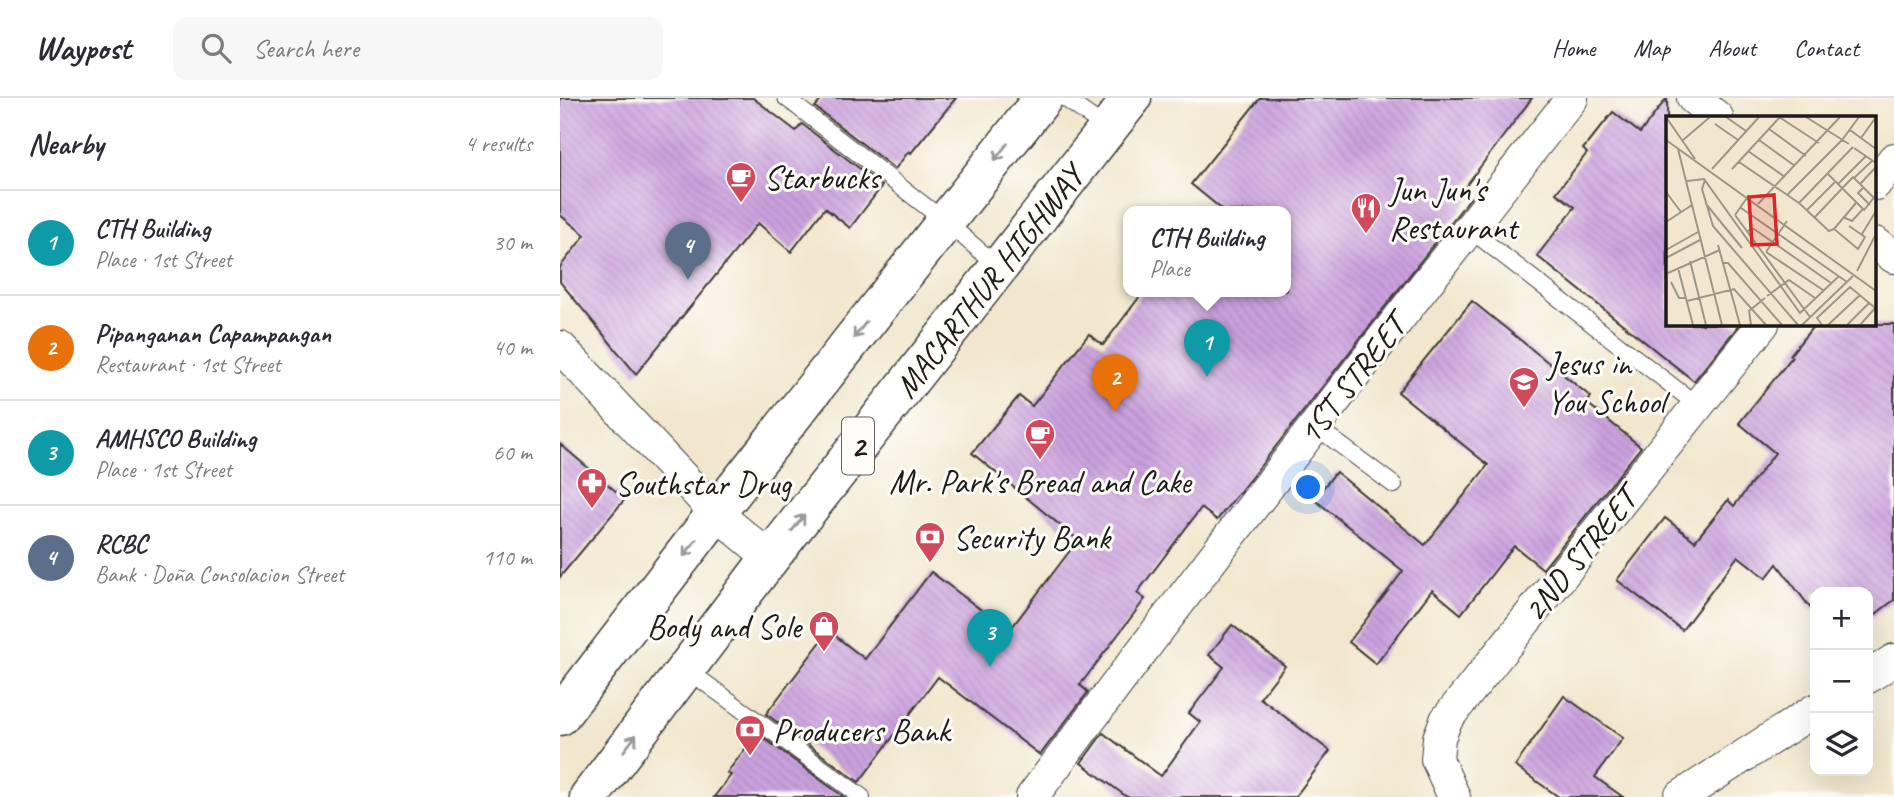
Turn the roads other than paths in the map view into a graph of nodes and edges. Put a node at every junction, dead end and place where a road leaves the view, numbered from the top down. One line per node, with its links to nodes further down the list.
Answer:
1 (786, 98): 11 (lane)
2 (1043, 98): 11 (highway, MACARTHUR HIGHWAY / 2, one-way to 11)
3 (1065, 98): 8 (lane)
4 (1132, 98): 8 (highway, MACARTHUR HIGHWAY / 2)
5 (1572, 98): 12 (street, 1ST STREET)
6 (1693, 98): 7 (street)
7 (1716, 116)
8 (1108, 129): 15 (highway, MACARTHUR HIGHWAY / 2)
9 (1894, 159): 10 (street)
10 (1876, 183)
11 (946, 222): 15 (lane); 21 (highway, MACARTHUR HIGHWAY / 2, one-way to 21)
12 (1469, 229): 18 (lane); 19 (street, 1ST STREET)
13 (1876, 244): 14 (street)
14 (1894, 257)
15 (999, 267): 22 (highway, MACARTHUR HIGHWAY / 2, one-way to 15)
16 (1761, 326): 18 (street, 2ND STREET)
17 (560, 348): 21 (street)
18 (1697, 405): 31 (street, 2ND STREET)
19 (1314, 426): 20 (lane); 30 (street, 1ST STREET)
20 (1394, 485)
21 (716, 513): 22 (street); 27 (highway, MACARTHUR HIGHWAY / 2, one-way to 27)
22 (770, 558): 24 (highway, MACARTHUR HIGHWAY / 2)
23 (1894, 660): 25 (street)
24 (686, 668): 28 (highway, MACARTHUR HIGHWAY / 2, one-way to 24); 29 (lane)
25 (1873, 674)
26 (1810, 713): 32 (street)
27 (560, 716)
28 (589, 797)
29 (862, 797)
30 (1032, 797)
31 (1454, 797)
32 (1680, 797)

